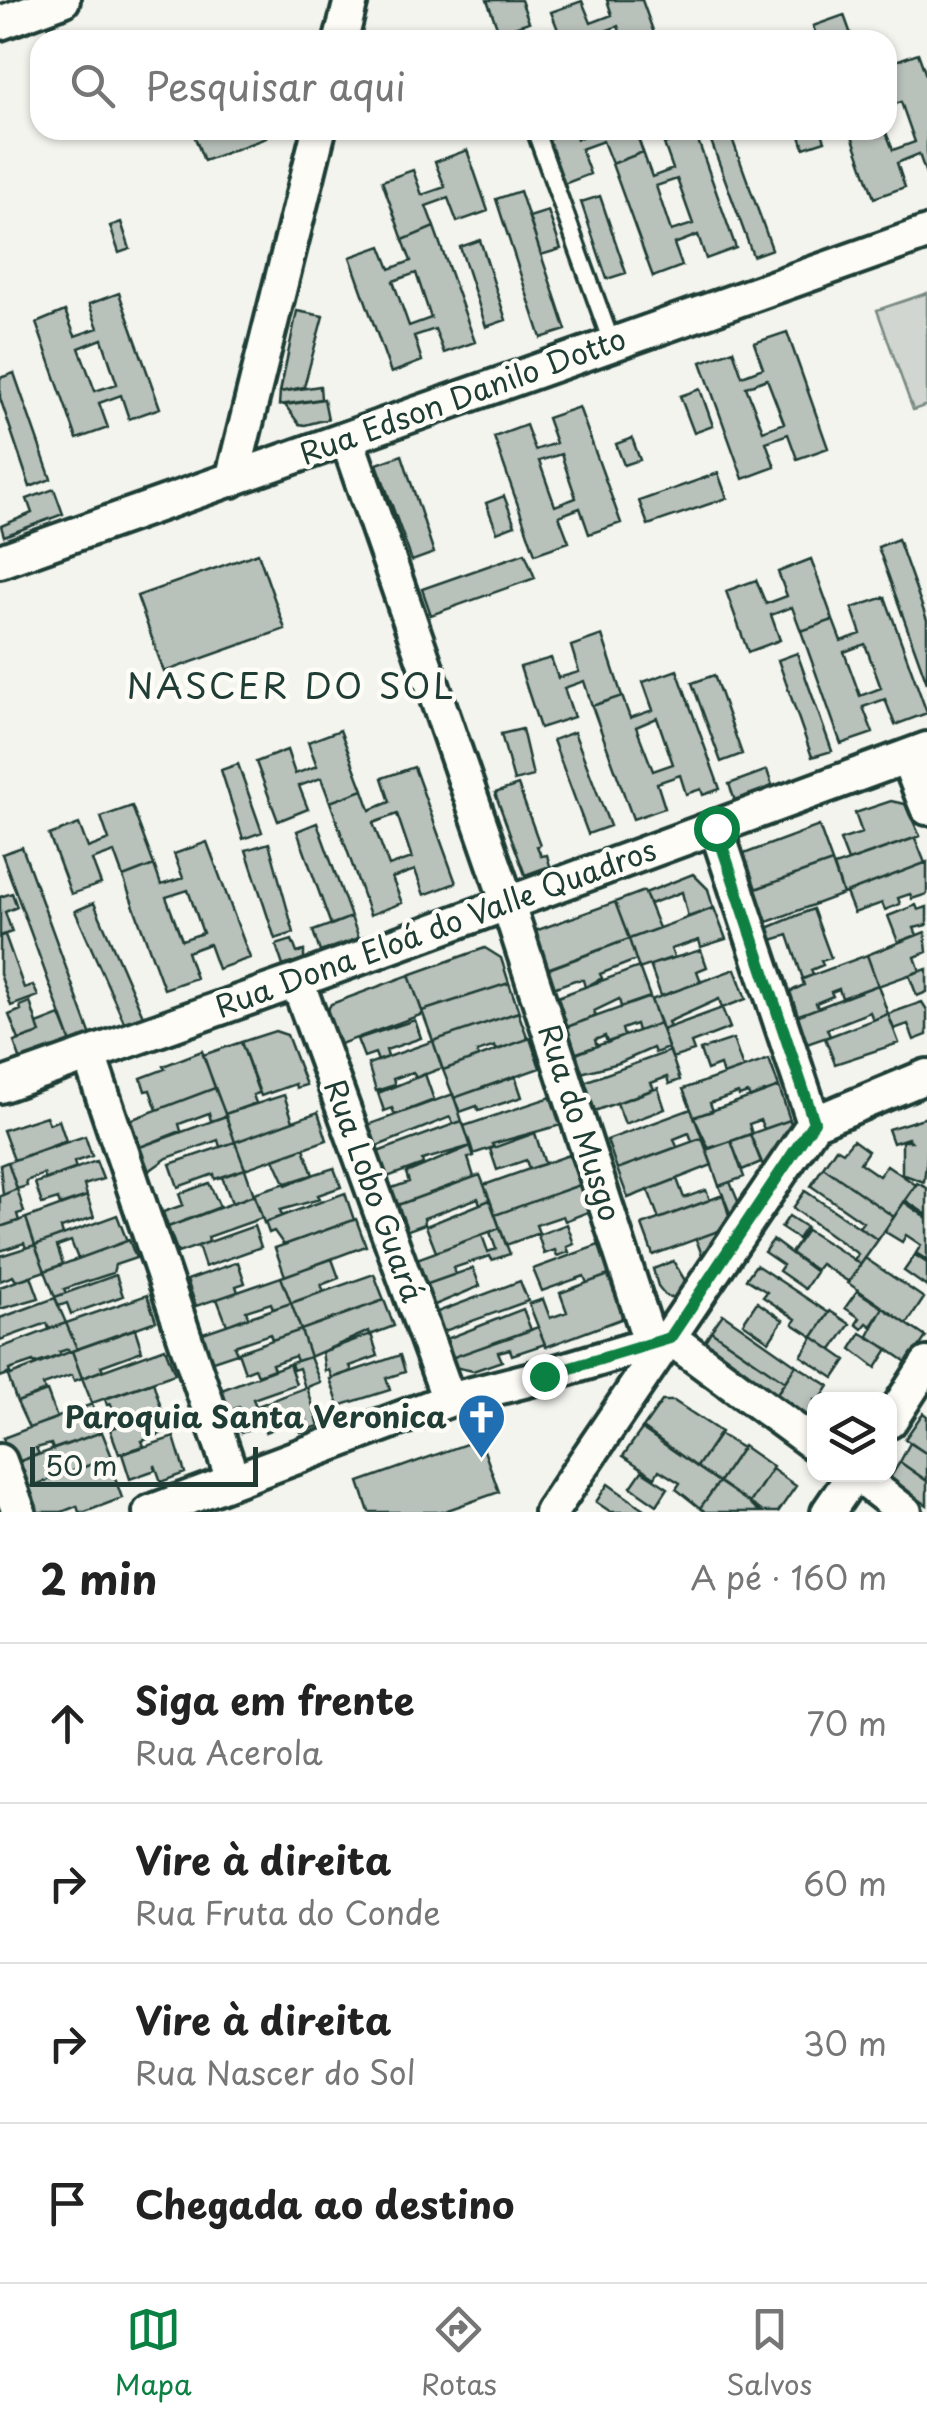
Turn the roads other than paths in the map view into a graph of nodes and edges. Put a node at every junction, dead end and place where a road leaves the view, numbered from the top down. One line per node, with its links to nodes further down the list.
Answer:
1 (62, 0): 3 (street)
2 (351, 0): 4 (street)
3 (0, 23)
4 (344, 30)
5 (316, 140): 10 (street)
6 (538, 140): 8 (lane)
7 (927, 233): 8 (street, Rua Edson Danilo Dotto)
8 (612, 344): 9 (street, Rua Edson Danilo Dotto)
9 (347, 439): 10 (street, Rua Edson Danilo Dotto); 15 (street, Rua do Musgo)
10 (232, 480): 11 (street, Rua Edson Danilo Dotto)
11 (0, 561)
12 (917, 753): 13 (street); 14 (street, Rua Dona Eloá do Valle Quadros)
13 (927, 808)
14 (716, 828): 15 (street, Rua Dona Eloá do Valle Quadros); 20 (street)
15 (508, 904): 16 (street, Rua Dona Eloá do Valle Quadros); 21 (street, Rua do Musgo)
16 (296, 981): 17 (street, Rua Dona Eloá do Valle Quadros); 23 (street, Rua Lobo Guará)
17 (90, 1055): 19 (street, Rua Dona Eloá do Valle Quadros); 27 (street)
18 (927, 1076): 20 (street)
19 (0, 1086)
20 (814, 1122): 21 (street)
21 (660, 1340): 23 (street); 25 (street); 32 (street)
22 (927, 1364): 24 (street)
23 (449, 1400): 27 (street)
24 (897, 1410)
25 (807, 1439)
26 (0, 1461): 30 (street)
27 (233, 1480): 31 (street)
28 (849, 1482): 33 (street)
29 (866, 1482): 34 (street)
30 (20, 1512)
31 (150, 1512)
32 (552, 1512)
33 (828, 1512)
34 (905, 1512)

